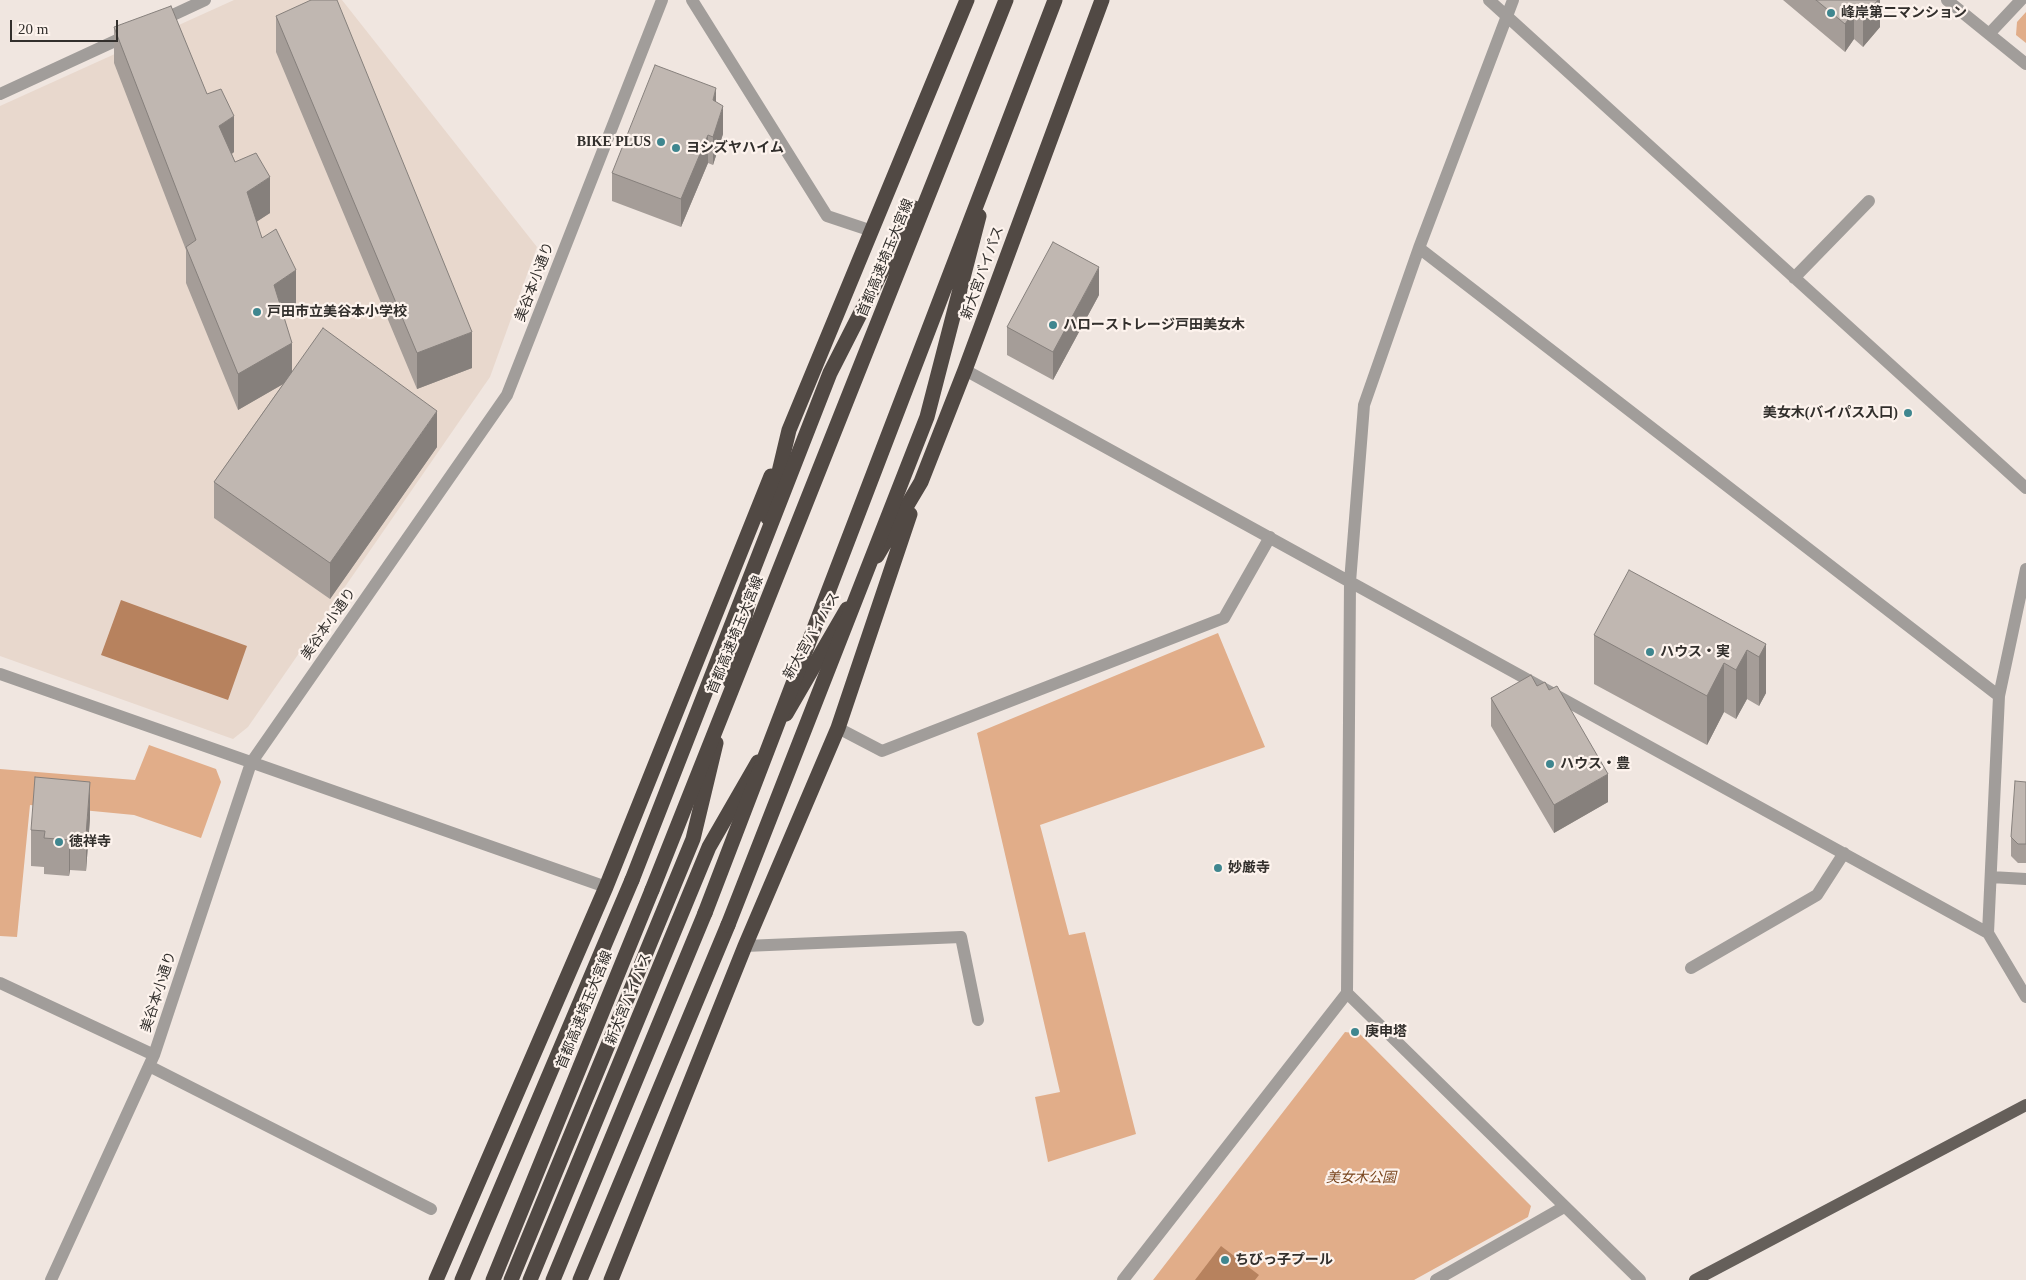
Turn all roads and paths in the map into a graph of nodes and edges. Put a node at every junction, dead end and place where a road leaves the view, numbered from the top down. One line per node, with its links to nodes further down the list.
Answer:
1 (205, 0): 15 (street)
2 (662, 0): 32 (street, 美谷本小通り)
3 (692, 0): 19 (street)
4 (967, 0): 19 (highway, 新大宮バイパス)
5 (1006, 0): 16 (highway, 首都高速埼玉大宮線, bridge)
6 (1055, 0): 17 (highway, bridge)
7 (1102, 0): 22 (highway, 新大宮バイパス)
8 (1489, 0): 12 (street)
9 (1513, 0): 12 (street)
10 (1946, 0): 13 (street)
11 (2022, 0): 13 (street)
12 (1507, 14): 20 (street); 21 (street)
13 (1989, 34): 14 (street)
14 (2026, 64)
15 (0, 94)
16 (958, 122): 50 (highway, bridge); 51 (highway, 首都高速埼玉大宮線, bridge)
17 (998, 142): 54 (highway, bridge); 55 (highway, bridge)
18 (1869, 201): 21 (street)
19 (872, 231): 23 (highway, 新大宮バイパス)
20 (1419, 248): 28 (street); 30 (street)
21 (1794, 278): 25 (street)
22 (964, 370): 24 (highway, 新大宮バイパス); 26 (street)
23 (789, 430): 36 (highway); 52 (highway, 新大宮バイパス)
24 (920, 482): 31 (highway); 53 (highway, 新大宮バイパス)
25 (2026, 488)
26 (1270, 537): 28 (street); 31 (street)
27 (2026, 569): 30 (street)
28 (1350, 582): 33 (street); 41 (street)
29 (0, 674): 32 (street)
30 (1999, 696): 34 (street)
31 (838, 728): 38 (highway)
32 (252, 762): 36 (street); 44 (street, 美谷本小通り)
33 (1844, 853): 37 (street); 39 (street)
34 (1991, 877): 35 (street); 37 (street)
35 (2026, 879)
36 (606, 886): 49 (highway)
37 (1988, 933): 42 (street)
38 (745, 946): 43 (street); 56 (highway)
39 (1691, 968)
40 (0, 982): 44 (street)
41 (1347, 993): 46 (street); 57 (street)
42 (2026, 997)
43 (978, 1020)
44 (152, 1061): 47 (street); 48 (street, 美谷本小通り)
45 (2026, 1105): 60 (main road)
46 (1564, 1207): 58 (street); 59 (street)
47 (431, 1208)
48 (51, 1280)
49 (436, 1280)
50 (462, 1280)
51 (494, 1280)
52 (511, 1280)
53 (530, 1280)
54 (553, 1280)
55 (580, 1280)
56 (611, 1280)
57 (1123, 1280)
58 (1436, 1280)
59 (1640, 1280)
60 (1695, 1280)

